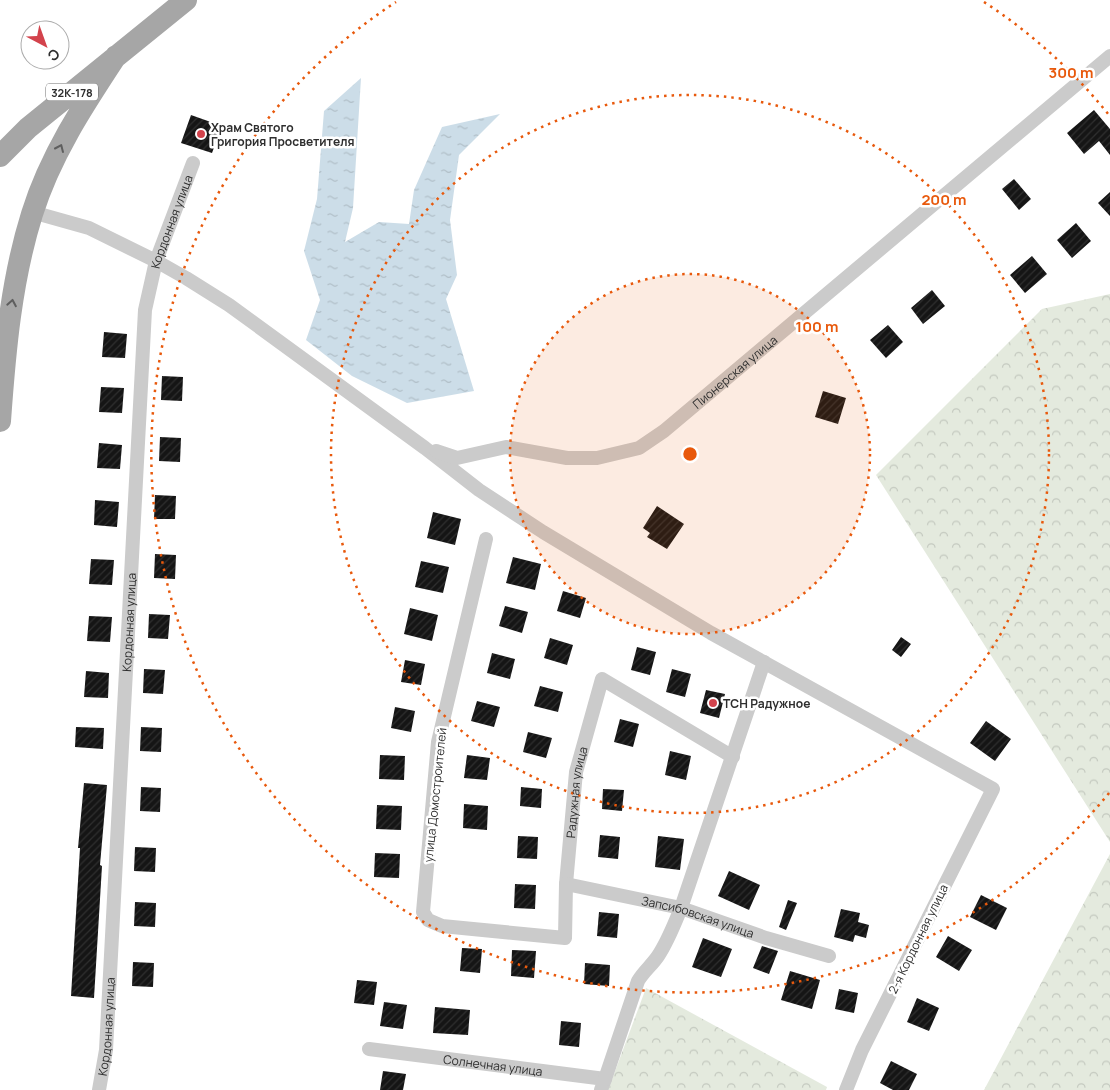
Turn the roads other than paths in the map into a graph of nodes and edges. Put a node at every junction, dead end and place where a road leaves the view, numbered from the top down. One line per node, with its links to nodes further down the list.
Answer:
1 (186, 0): 2 (main road, 32К-178)
2 (116, 56): 4 (main road, 32К-178); 8 (main road, one-way to 2)
3 (1110, 56): 11 (street, Пионерская улица)
4 (28, 128): 5 (main road); 6 (main road, 32К-178)
5 (0, 148)
6 (0, 156)
7 (193, 163): 9 (street, Кордонная улица)
8 (32, 212): 9 (street); 10 (main road, one-way to 8)
9 (156, 261): 11 (street); 21 (street, Кордонная улица)
10 (0, 421)
11 (426, 448): 13 (street)
12 (486, 539): 17 (street, улица Домостроителей)
13 (764, 662): 14 (street); 22 (street, 2-я Кордонная улица)
14 (733, 757): 15 (street, Радужная улица); 16 (street)
15 (566, 884): 16 (street, Запсибовская улица); 17 (street, Радужная улица)
16 (681, 908): 18 (street, Запсибовская улица); 20 (street)
17 (442, 926)
18 (829, 956)
19 (370, 1048): 20 (street, Солнечная улица)
20 (603, 1085)
21 (99, 1090)
22 (846, 1090)

